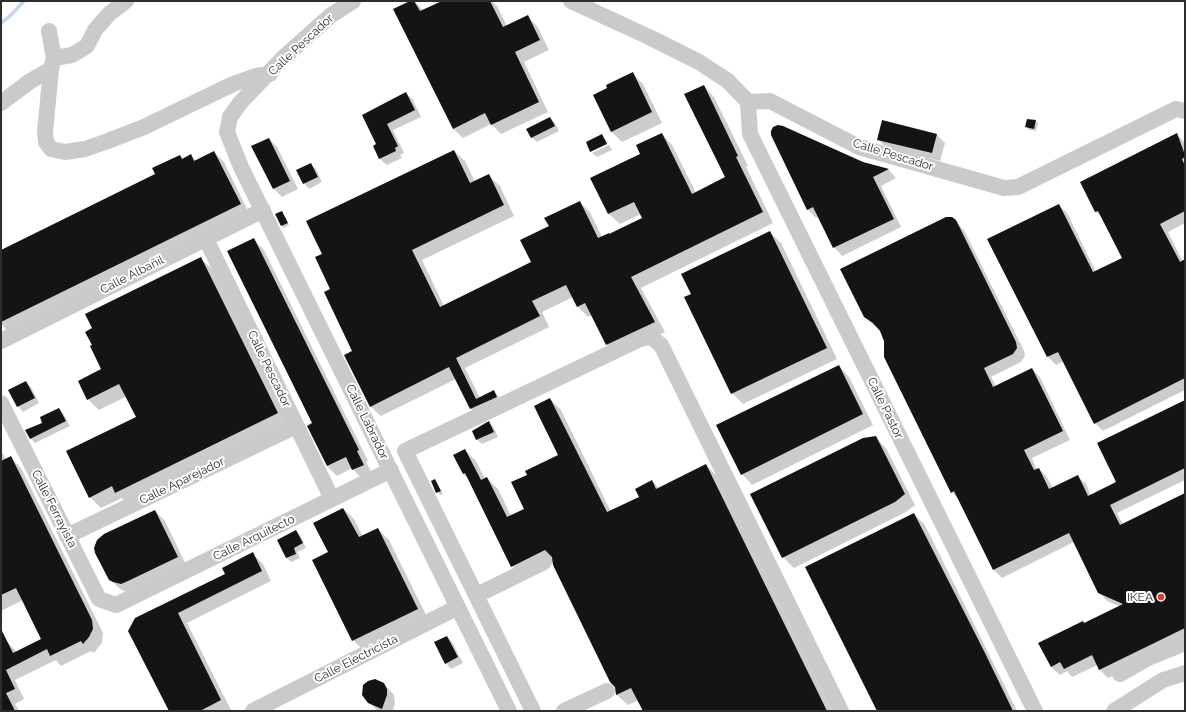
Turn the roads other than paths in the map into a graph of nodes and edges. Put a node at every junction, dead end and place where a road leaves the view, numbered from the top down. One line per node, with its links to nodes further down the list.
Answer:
1 (126, 1): 5 (street)
2 (353, 1): 6 (street, Calle Pescador)
3 (571, 1): 7 (street)
4 (48, 31): 5 (street)
5 (52, 64): 6 (street); 8 (street)
6 (270, 74): 10 (street, Calle Pescador)
7 (748, 102): 9 (street, Calle Pescador); 32 (street, Calle Pastor)
8 (1, 103)
9 (1185, 111)
10 (227, 132): 11 (street, Calle Labrador)
11 (263, 210): 12 (street, Calle Albañil); 16 (street, Calle Labrador)
12 (206, 239): 13 (street, Calle Albañil); 15 (street, Calle Pescador)
13 (1, 341)
14 (1, 403): 18 (street, Calle Ferrayista)
15 (296, 426): 17 (street, Calle Pescador); 18 (street, Calle Aparejador)
16 (391, 470): 17 (street, Calle Arquitecto); 22 (street, Calle Labrador)
17 (332, 499): 21 (street, Calle Arquitecto)
18 (67, 536): 21 (street, Calle Ferrayista)
19 (544, 562): 20 (street)
20 (477, 596): 29 (street); 31 (street)
21 (116, 605)
22 (458, 607): 27 (street, Calle Electricista); 28 (street, Calle Labrador)
23 (1185, 643): 25 (street)
24 (1185, 673): 33 (street)
25 (1120, 674)
26 (607, 692): 30 (street)
27 (253, 711)
28 (509, 711)
29 (533, 711)
30 (564, 711)
31 (840, 711)
32 (1035, 711)
33 (1114, 711)

